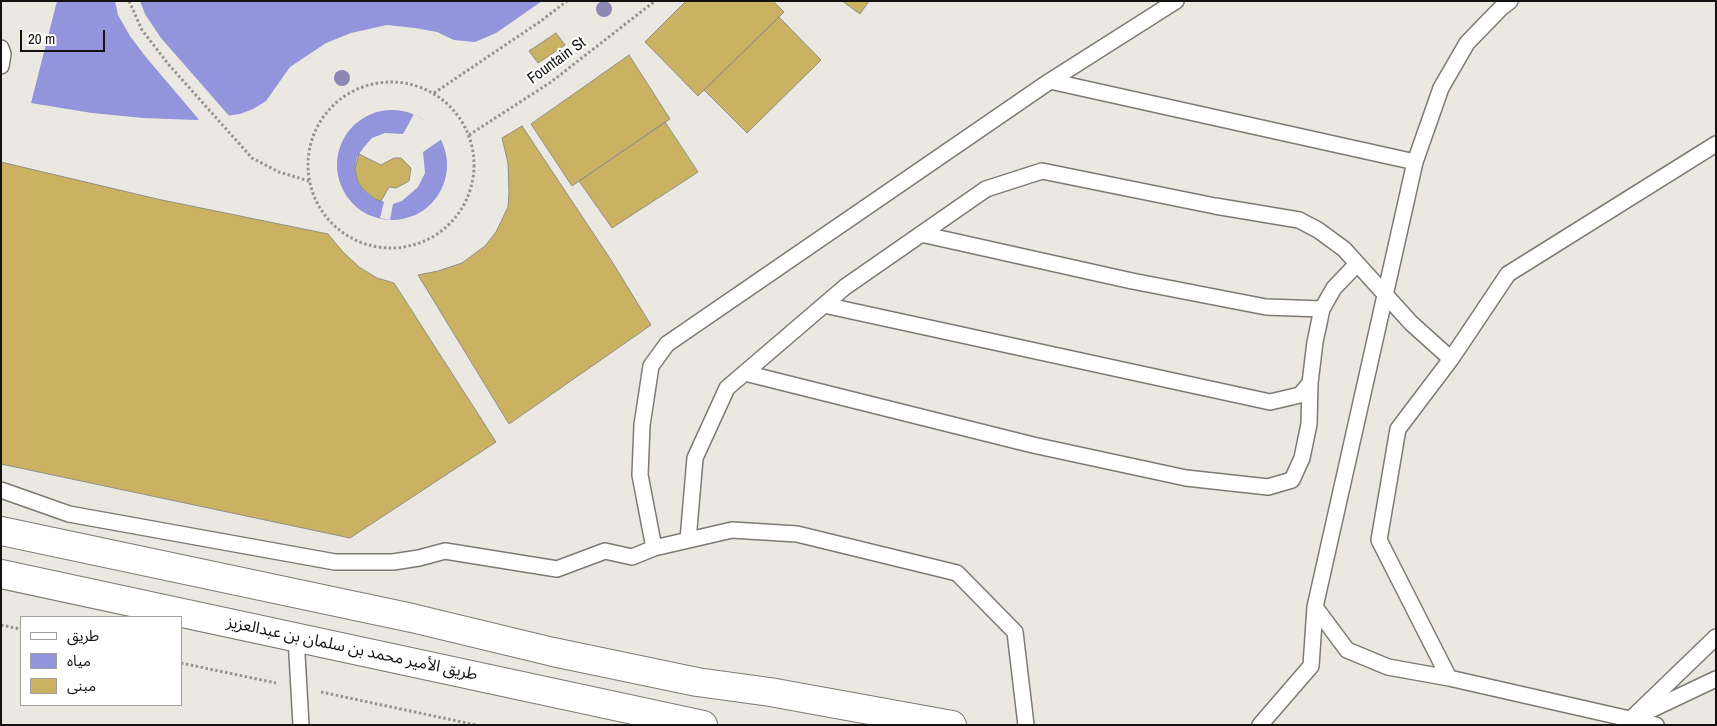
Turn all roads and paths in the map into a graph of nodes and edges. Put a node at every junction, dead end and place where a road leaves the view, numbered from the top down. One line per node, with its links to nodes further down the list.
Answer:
1 (128, 1): 13 (path)
2 (567, 1): 9 (path)
3 (655, 1): 10 (path, Fountain St)
4 (1176, 1): 8 (lane)
5 (1510, 1): 12 (lane)
6 (1, 48): 7 (lane)
7 (1, 66)
8 (1050, 81): 12 (lane); 25 (lane)
9 (434, 93): 10 (path); 13 (path)
10 (469, 135): 13 (path)
11 (1716, 144): 19 (lane)
12 (1415, 162): 16 (lane)
13 (309, 181)
14 (921, 234): 15 (lane); 17 (lane); 18 (lane)
15 (1357, 264): 16 (lane); 18 (lane)
16 (1386, 295): 19 (lane); 27 (lane)
17 (824, 305): 20 (lane); 21 (lane)
18 (1322, 309): 21 (lane)
19 (1451, 358): 33 (lane)
20 (745, 373): 21 (lane); 24 (lane)
21 (1310, 383)
22 (1, 490): 25 (lane)
23 (1, 531): 40 (street)
24 (688, 540): 25 (lane); 41 (lane)
25 (654, 548)
26 (1, 574): 30 (street, طريق الأمير محمد بن سلمان بن عبدالعزيز)
27 (1315, 607): 33 (lane); 42 (lane)
28 (1, 625): 29 (path)
29 (20, 629)
30 (296, 637): 35 (lane); 39 (street, طريق الأمير محمد بن سلمان بن عبدالعزيز)
31 (1716, 637): 36 (lane)
32 (182, 663): 35 (path)
33 (1449, 678): 36 (lane)
34 (1716, 679): 36 (lane)
35 (299, 687): 37 (lane); 38 (path)
36 (1631, 719): 43 (lane)
37 (301, 725)
38 (476, 725)
39 (703, 725)
40 (952, 725)
41 (1026, 725)
42 (1260, 725)
43 (1656, 725)

